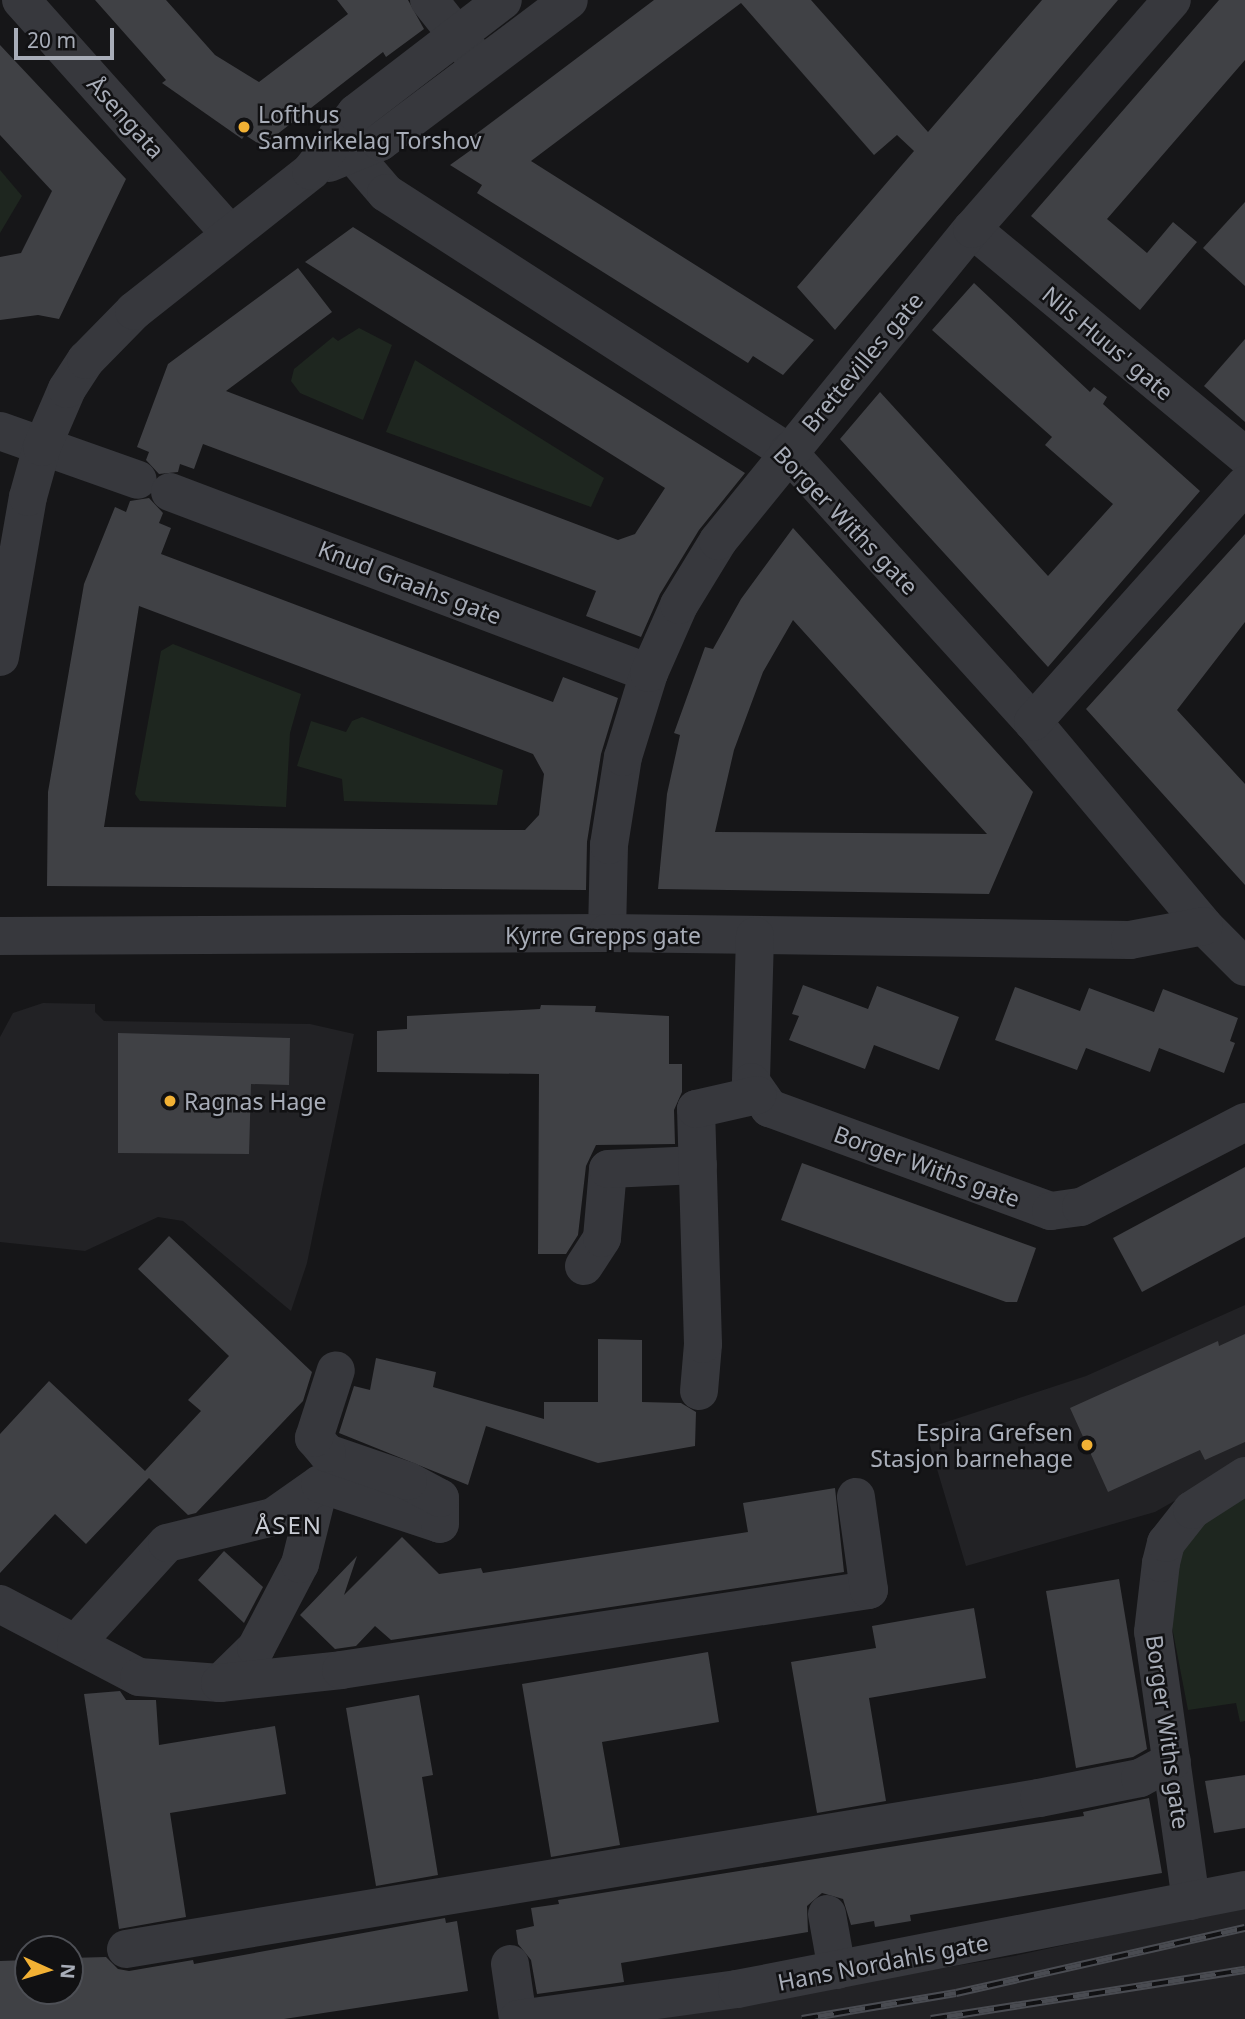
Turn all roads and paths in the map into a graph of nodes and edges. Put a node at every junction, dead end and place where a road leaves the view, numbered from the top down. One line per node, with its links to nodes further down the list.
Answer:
1 (21, 0): 10 (street, Åsengata)
2 (429, 0): 6 (street)
3 (503, 0): 6 (street)
4 (569, 0): 7 (street)
5 (1172, 0): 9 (street, Brettevilles gate)
6 (457, 34): 7 (street); 8 (street)
7 (481, 66): 8 (street)
8 (344, 146): 10 (street); 13 (street, Borger Withs gate)
9 (972, 229): 13 (street, Brettevilles gate); 14 (street, Nils Huus' gate)
10 (230, 234): 12 (street)
11 (0, 431): 12 (street, Knud Graahs gate)
12 (42, 447): 16 (street); 17 (street, Knud Graahs gate)
13 (788, 452): 17 (street, Brettevilles gate); 18 (street, Borger Withs gate)
14 (1245, 456)
15 (1245, 485): 18 (street)
16 (0, 657)
17 (649, 673): 20 (street, Brettevilles gate)
18 (1033, 722): 19 (street, Borger Withs gate)
19 (1204, 926): 22 (street, Kyrre Grepps gate); 23 (street, Borger Withs gate)
20 (607, 933): 21 (street, Kyrre Grepps gate); 22 (street, Kyrre Grepps gate)
21 (0, 936)
22 (755, 936): 24 (street)
23 (1245, 967)
24 (757, 1095): 25 (street, Borger Withs gate); 26 (street)
25 (1245, 1122)
26 (698, 1166): 27 (street); 29 (street)
27 (584, 1266)
28 (336, 1370): 31 (street)
29 (699, 1391)
30 (1245, 1476): 36 (street, Borger Withs gate)
31 (320, 1484): 34 (street); 35 (street)
32 (856, 1497): 35 (street)
33 (0, 1604): 34 (street)
34 (76, 1643): 35 (street)
35 (220, 1683)
36 (1172, 1761): 38 (street, Borger Withs gate); 40 (street)
37 (1245, 1890): 38 (street, Hans Nordahls gate)
38 (1191, 1901): 42 (street, Hans Nordahls gate)
39 (827, 1914): 42 (street)
40 (125, 1950)
41 (510, 1964): 43 (street)
42 (837, 1970): 43 (street, Hans Nordahls gate)
43 (518, 2019)

